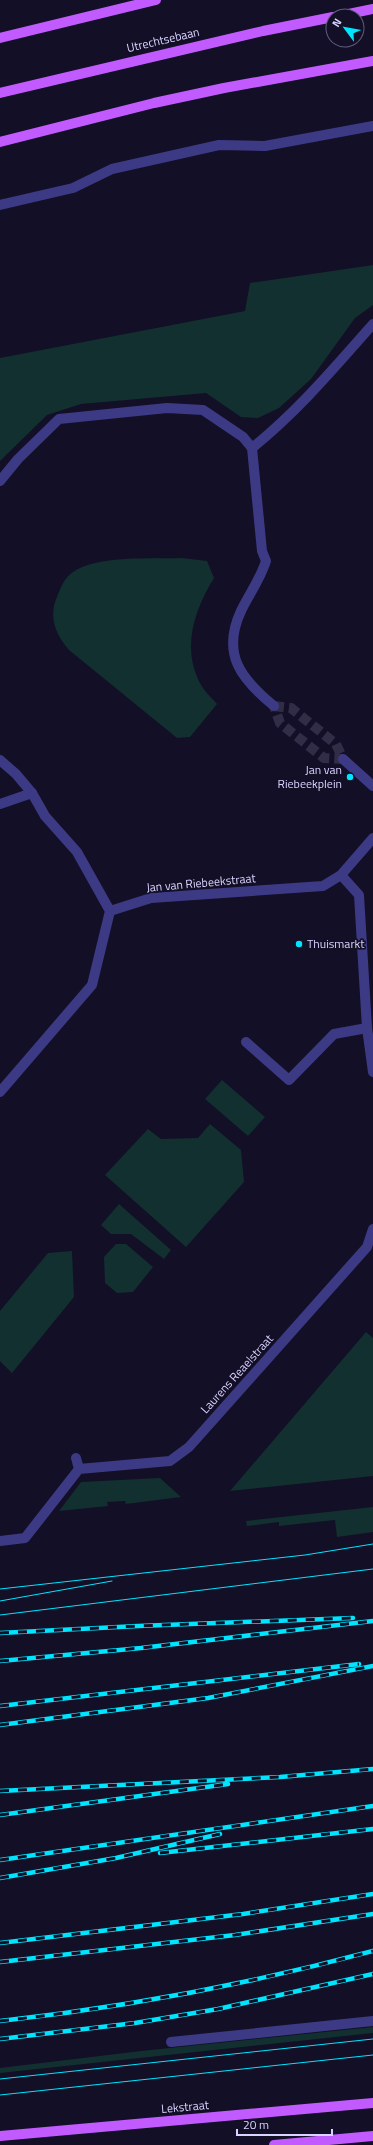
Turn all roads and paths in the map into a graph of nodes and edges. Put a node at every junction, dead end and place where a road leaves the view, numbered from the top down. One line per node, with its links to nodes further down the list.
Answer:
1 (156, 0): 3 (main road)
2 (325, 18): 5 (main road, Utrechtsebaan)
3 (0, 38)
4 (373, 61): 7 (main road)
5 (0, 93)
6 (373, 126): 8 (street)
7 (0, 142)
8 (0, 205)
9 (373, 324): 10 (street)
10 (252, 448): 11 (street); 12 (street)
11 (0, 481)
12 (274, 706)
13 (343, 759): 15 (street)
14 (0, 760): 16 (street)
15 (373, 786)
16 (32, 793): 17 (street); 20 (street)
17 (0, 804)
18 (373, 838): 19 (street)
19 (342, 875): 20 (street, Jan van Riebeekstraat); 21 (street)
20 (110, 911): 24 (street)
21 (367, 1028): 22 (street); 23 (street)
22 (246, 1042)
23 (373, 1072)
24 (0, 1092)
25 (373, 1229): 26 (street, Laurens Reaelstraat)
26 (370, 1250): 28 (street, Laurens Reaelstraat)
27 (76, 1458): 28 (street)
28 (79, 1470): 29 (street)
29 (0, 1541)
30 (373, 2021): 31 (street)
31 (172, 2042)
32 (373, 2103): 33 (main road, Lekstraat)
33 (0, 2136)
34 (373, 2136): 35 (main road)
35 (274, 2145)

